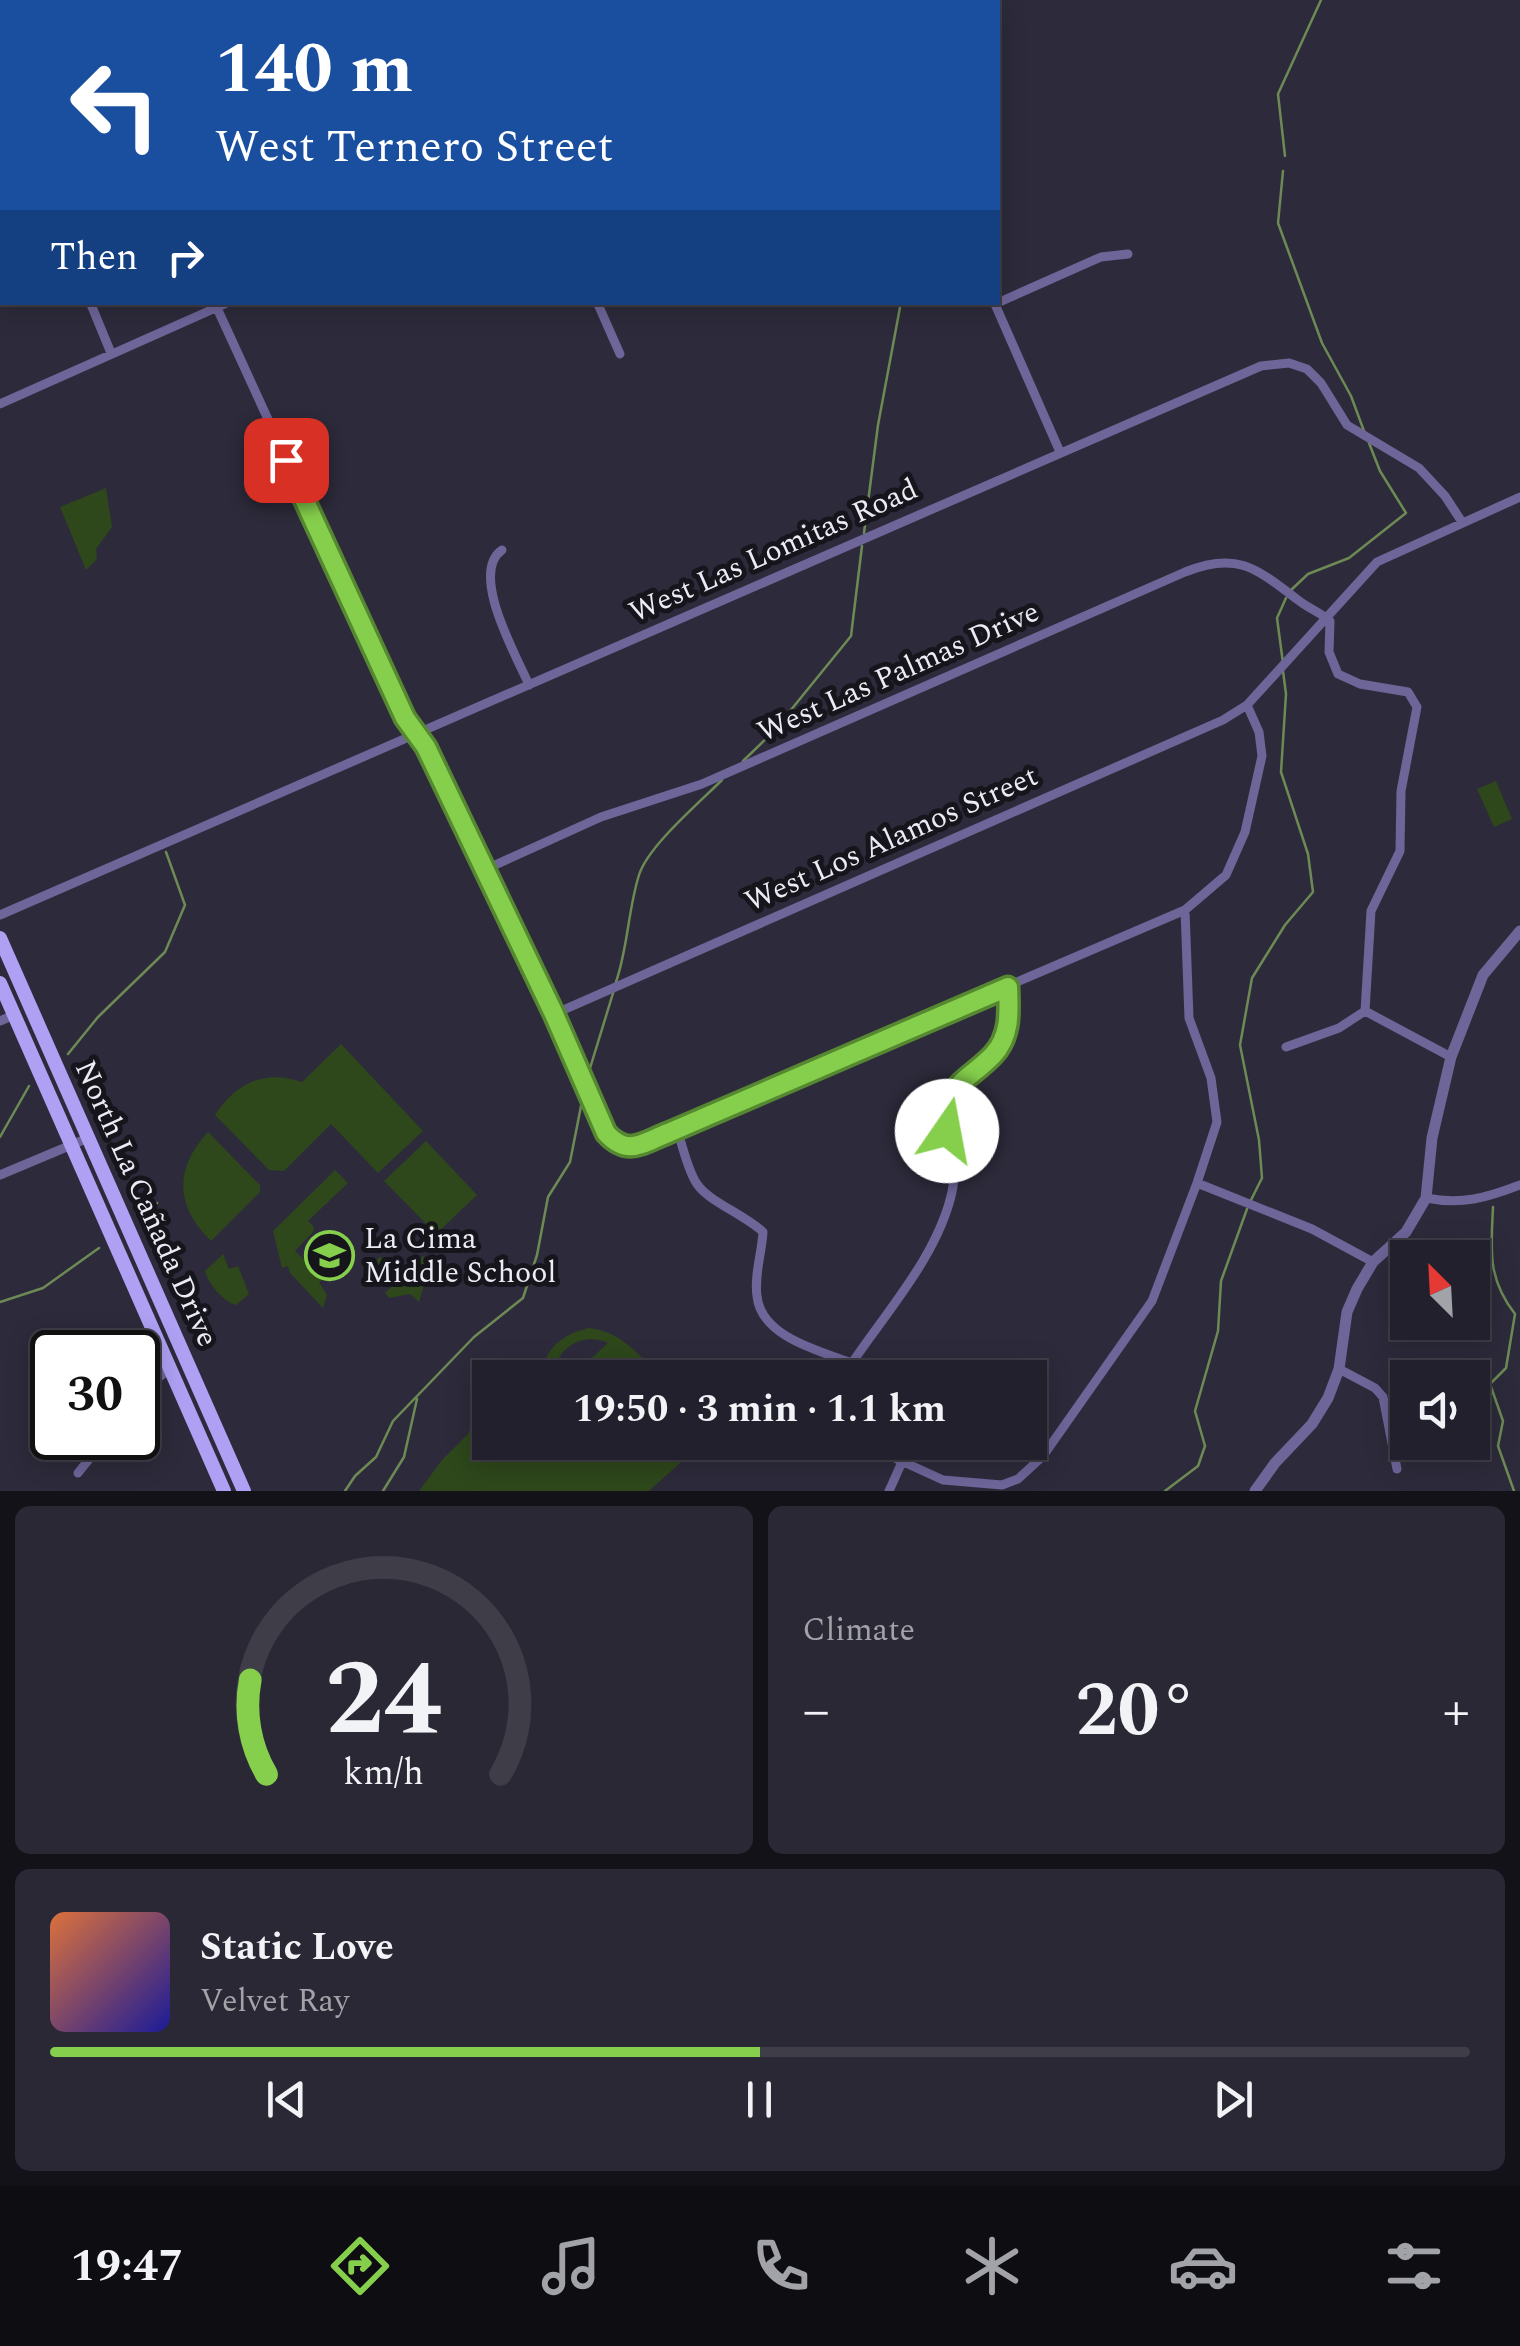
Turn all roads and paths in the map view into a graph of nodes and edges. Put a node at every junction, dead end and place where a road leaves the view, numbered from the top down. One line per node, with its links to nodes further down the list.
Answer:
1 (1128, 254): 2 (street)
2 (1000, 301)
3 (91, 305): 8 (street)
4 (223, 305): 7 (street)
5 (598, 305): 9 (street)
6 (996, 305): 11 (street)
7 (217, 308): 8 (street); 18 (street)
8 (111, 353): 10 (street)
9 (620, 354)
10 (0, 404)
11 (1060, 452): 13 (street, West Las Lomitas Road); 16 (street, West Las Lomitas Road)
12 (1520, 496): 13 (street)
13 (1462, 522): 15 (street)
14 (502, 550): 16 (street)
15 (1325, 616): 17 (street); 19 (street, West Las Palmas Drive); 26 (street)
16 (529, 685): 18 (street, West Las Lomitas Road)
17 (1247, 705): 20 (street); 27 (street, West Los Alamos Street)
18 (417, 734): 19 (street); 21 (street, West Las Lomitas Road)
19 (484, 870): 27 (street)
20 (1185, 910): 25 (street); 35 (street)
21 (0, 915)
22 (1520, 932): 30 (street)
23 (0, 938): 32 (main road, North La Cañada Drive)
24 (0, 982): 28 (main road, North La Cañada Drive)
25 (1008, 987): 31 (street); 40 (street)
26 (1365, 1011): 29 (street); 30 (street)
27 (554, 1014): 31 (street)
28 (7, 1018): 33 (main road, North La Cañada Drive)
29 (1286, 1047)
30 (1451, 1057): 37 (street)
31 (677, 1130): 39 (street)
32 (88, 1138): 33 (street); 50 (main road, North La Cañada Drive)
33 (72, 1144): 34 (street); 41 (main road, North La Cañada Drive)
34 (0, 1175)
35 (1197, 1183): 38 (street); 48 (street)
36 (1520, 1185): 37 (street)
37 (1426, 1198): 38 (street)
38 (1372, 1262): 42 (street)
39 (842, 1360)
40 (855, 1360)
41 (170, 1369): 43 (street); 49 (main road, North La Cañada Drive)
42 (1339, 1369): 46 (street); 52 (street)
43 (160, 1376)
44 (88, 1460): 47 (street)
45 (899, 1460): 48 (street); 51 (street)
46 (1396, 1468)
47 (78, 1473)
48 (1002, 1488)
49 (224, 1491)
50 (244, 1491)
51 (889, 1491)
52 (1255, 1491)

